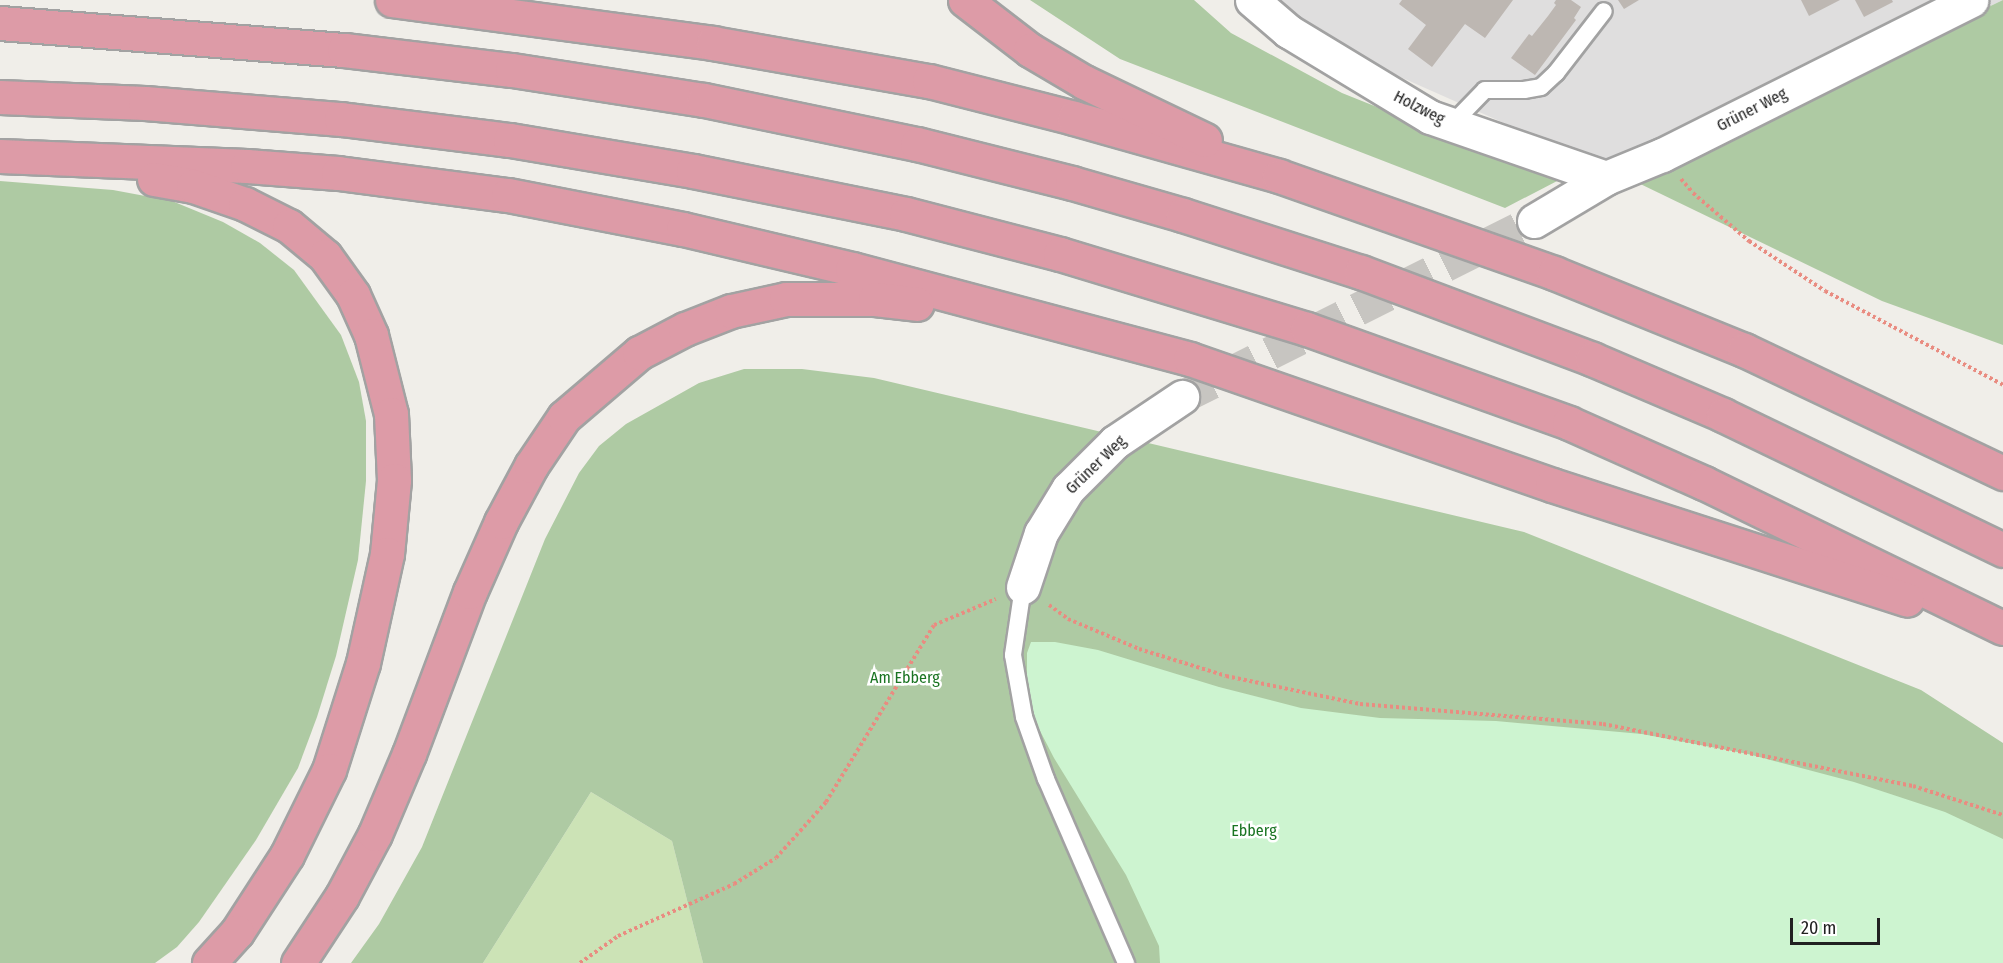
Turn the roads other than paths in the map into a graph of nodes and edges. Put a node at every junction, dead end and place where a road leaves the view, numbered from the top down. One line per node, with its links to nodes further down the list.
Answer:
1 (393, 0): 11 (highway)
2 (965, 0): 11 (highway)
3 (1252, 0): 8 (street, Holzweg)
4 (1971, 0): 12 (street, Grüner Weg)
5 (1604, 11): 8 (lane)
6 (0, 23): 17 (highway)
7 (0, 97): 19 (highway)
8 (1452, 124): 12 (street, Holzweg)
9 (0, 156): 10 (highway)
10 (43, 158): 14 (highway); 20 (highway)
11 (1279, 176): 16 (highway)
12 (1606, 178): 13 (street, Grüner Weg)
13 (1534, 221)
14 (1050, 321): 19 (highway); 21 (highway)
15 (1182, 397): 18 (street, Grüner Weg)
16 (2003, 473)
17 (2003, 550)
18 (1023, 587): 22 (lane)
19 (2003, 629)
20 (209, 963)
21 (298, 963)
22 (1126, 963)

